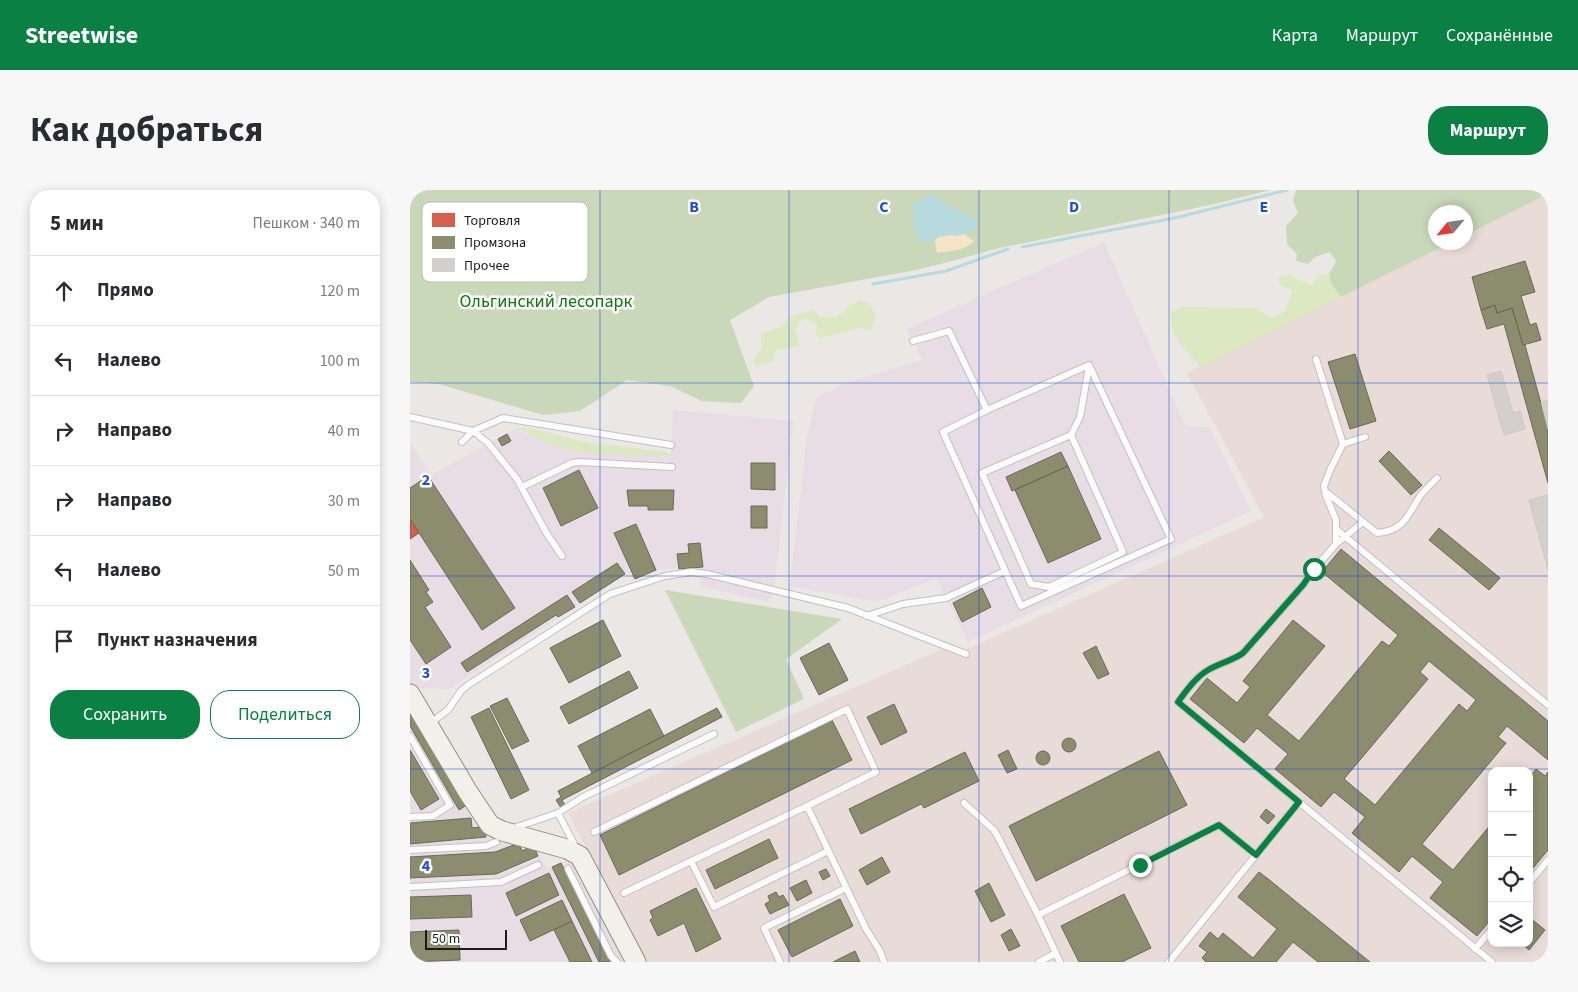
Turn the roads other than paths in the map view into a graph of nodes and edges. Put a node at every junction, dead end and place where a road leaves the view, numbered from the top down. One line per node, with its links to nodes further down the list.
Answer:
1 (913, 341): 4 (lane)
2 (1316, 359): 10 (lane)
3 (1089, 365): 4 (lane); 7 (lane); 21 (lane)
4 (987, 410): 21 (lane)
5 (410, 417): 6 (lane)
6 (473, 430): 9 (lane); 11 (lane); 14 (lane)
7 (1071, 436): 7 (lane)
8 (1365, 437): 10 (lane)
9 (462, 442)
10 (1343, 444): 15 (lane)
11 (671, 445)
12 (672, 467): 14 (lane)
13 (1436, 478): 16 (lane)
14 (522, 487): 20 (lane)
15 (1324, 491): 16 (lane); 17 (lane)
16 (1363, 522): 18 (lane)
17 (1336, 529): 18 (lane); 19 (lane)
18 (1345, 536): 19 (lane); 25 (lane)
19 (1336, 544): 29 (lane)
20 (562, 556)
21 (1005, 571): 22 (lane)
22 (867, 616): 23 (lane); 26 (lane)
23 (966, 654)
24 (410, 694): 26 (street)
25 (1548, 705)
26 (428, 725): 35 (street)
27 (714, 734): 32 (lane)
28 (410, 736): 33 (lane)
29 (1299, 802): 38 (lane); 49 (lane)
30 (964, 803): 47 (lane)
31 (807, 806): 34 (lane); 37 (lane); 40 (lane)
32 (558, 813): 35 (lane); 41 (lane)
33 (410, 817)
34 (594, 832)
35 (499, 836): 36 (lane); 41 (street)
36 (410, 850)
37 (828, 851): 40 (lane); 45 (lane)
38 (1256, 855): 47 (lane); 57 (lane)
39 (1548, 860): 43 (lane)
40 (691, 861): 46 (lane)
41 (574, 862): 51 (lane); 52 (street)
42 (538, 865): 44 (lane)
43 (1533, 878)
44 (410, 887)
45 (846, 888): 53 (lane); 54 (lane)
46 (624, 893)
47 (1038, 915): 50 (lane)
48 (1488, 934): 49 (lane)
49 (1475, 949): 58 (lane)
50 (1056, 953): 55 (lane); 56 (lane)
51 (617, 962)
52 (636, 962)
53 (780, 962)
54 (884, 962)
55 (1038, 962)
56 (1060, 962)
57 (1170, 962)
58 (1492, 962)

